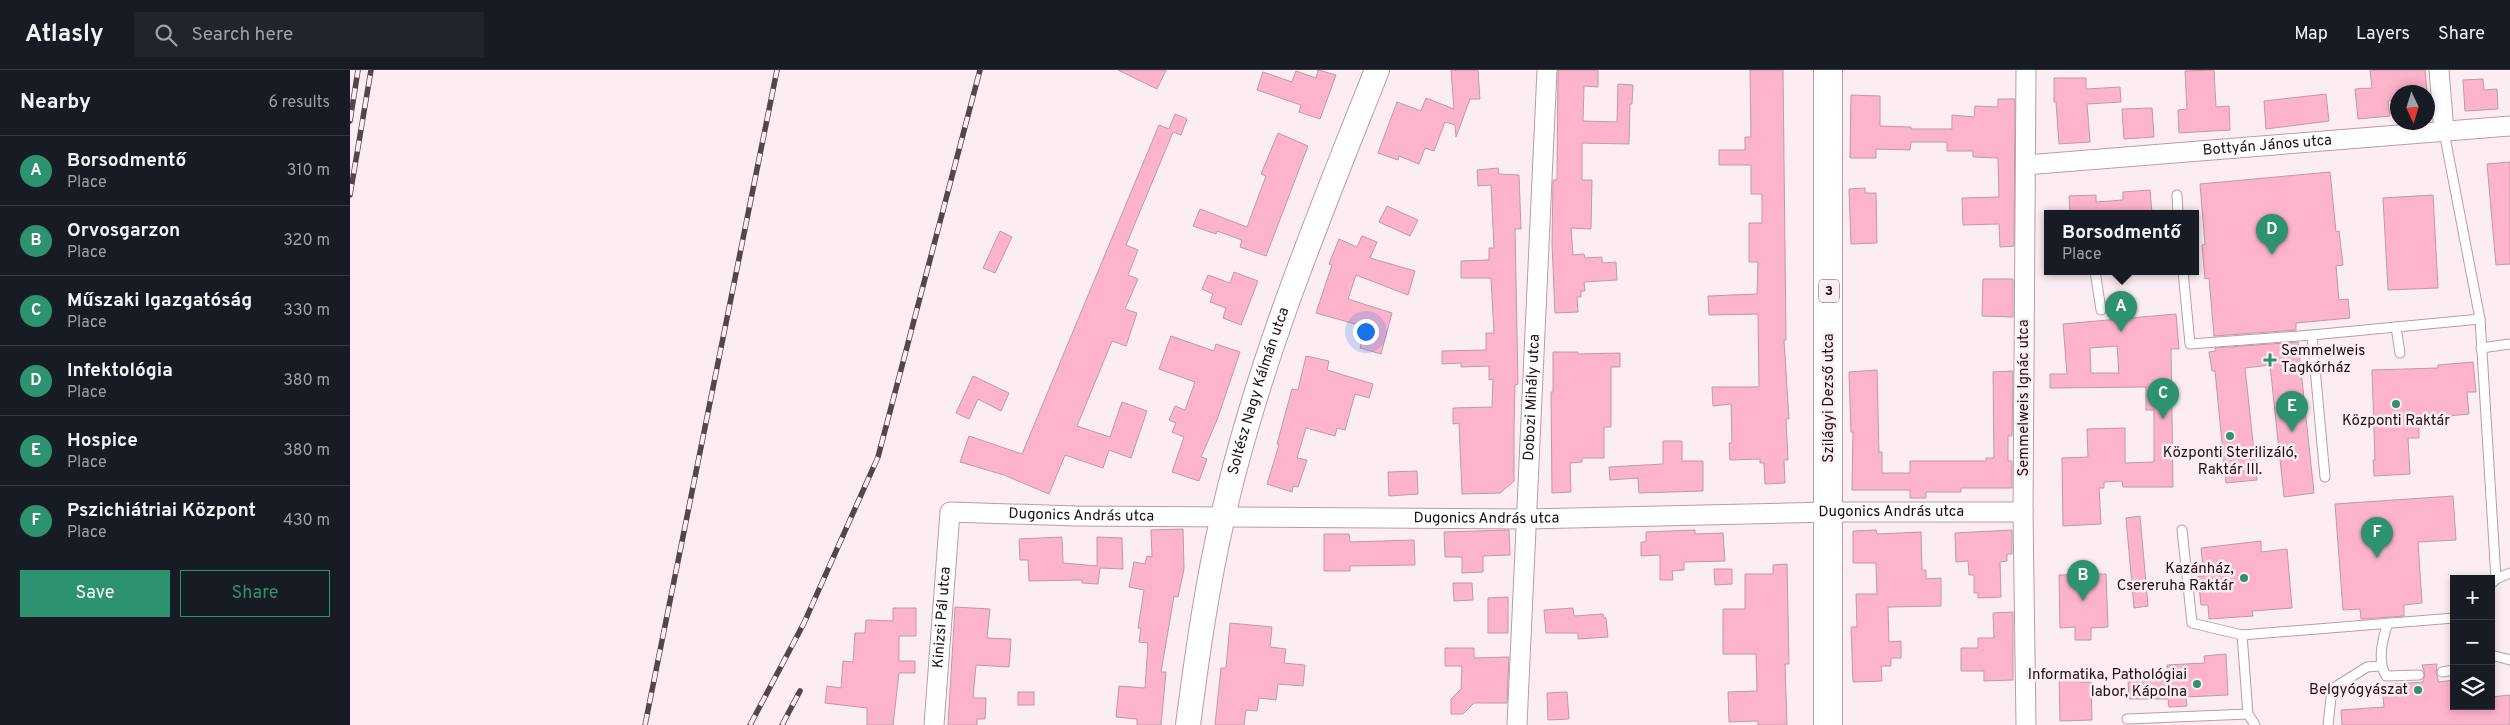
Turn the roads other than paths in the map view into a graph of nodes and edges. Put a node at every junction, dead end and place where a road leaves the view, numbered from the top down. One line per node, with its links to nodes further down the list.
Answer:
1 (1377, 70): 24 (street, Soltész Nagy Kálmán utca)
2 (1547, 70): 25 (street, Dobozi Mihály utca)
3 (1828, 70): 22 (main road, Szilágyi Dezső utca / 3)
4 (2026, 70): 8 (street, Semmelweis Ignác utca)
5 (2439, 70): 7 (street)
6 (2510, 126): 7 (street, Bottyán János utca)
7 (2444, 132): 8 (street, Bottyán János utca); 14 (lane)
8 (2026, 165): 23 (street, Semmelweis Ignác utca)
9 (2177, 195): 10 (lane)
10 (2178, 210)
11 (2096, 275): 13 (lane)
12 (2183, 275): 16 (lane)
13 (2101, 310)
14 (2480, 319): 15 (lane); 18 (lane)
15 (2396, 327): 16 (lane); 19 (lane)
16 (2312, 335): 20 (lane)
17 (2510, 344): 18 (lane)
18 (2482, 348): 28 (lane)
19 (2400, 353)
20 (2325, 477)
21 (950, 512): 24 (street, Dugonics András utca); 41 (street, Kinizsi Pál utca)
22 (1829, 512): 23 (street, Dugonics András utca); 25 (street, Dugonics András utca); 44 (main road, Szilágyi Dezső utca / 3)
23 (2023, 512): 45 (street, Semmelweis Ignác utca)
24 (1222, 517): 25 (street, Dugonics András utca); 42 (street, Soltész Nagy Kálmán utca)
25 (1527, 519): 43 (street, Dobozi Mihály utca)
26 (2182, 530): 32 (lane)
27 (2510, 574): 29 (lane)
28 (2494, 575)
29 (2495, 581)
30 (2450, 618): 31 (lane)
31 (2388, 623): 32 (lane); 35 (lane)
32 (2242, 635): 39 (lane)
33 (2495, 656): 34 (lane)
34 (2510, 660)
35 (2380, 666): 38 (lane); 47 (lane)
36 (2450, 671): 37 (lane)
37 (2442, 672)
38 (2419, 675)
39 (2248, 714): 40 (lane); 46 (lane)
40 (2127, 719)
41 (934, 725)
42 (1188, 725)
43 (1517, 725)
44 (1828, 725)
45 (2026, 725)
46 (2255, 725)
47 (2328, 725)

